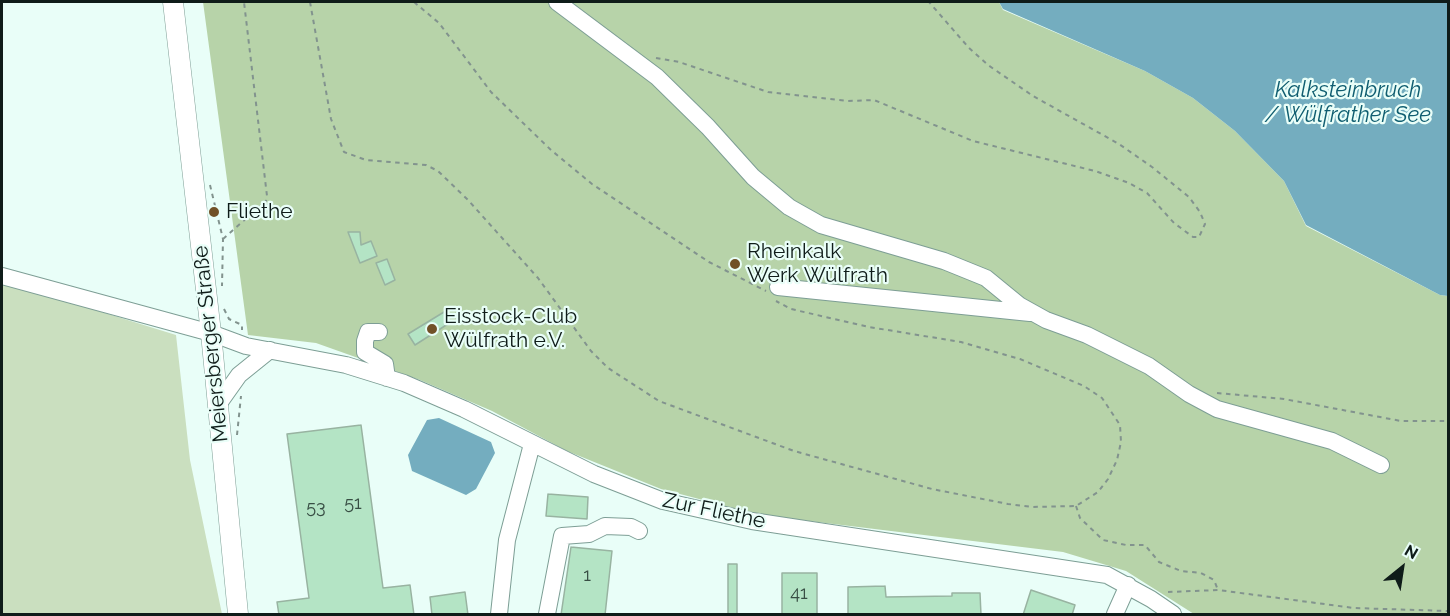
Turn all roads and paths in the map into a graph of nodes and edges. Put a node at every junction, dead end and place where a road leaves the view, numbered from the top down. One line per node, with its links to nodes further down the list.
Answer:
1 (173, 2): 14 (main road, Meiersberger Straße)
2 (244, 2): 10 (path)
3 (310, 2): 23 (path)
4 (414, 2): 23 (path)
5 (557, 2): 7 (street)
6 (929, 2): 7 (path)
7 (635, 61): 12 (street)
8 (2, 276): 14 (street, Zur Fliethe)
9 (778, 287): 12 (street)
10 (223, 296)
11 (223, 306): 15 (path)
12 (1034, 313): 22 (street)
13 (379, 332): 17 (street)
14 (211, 333): 15 (street, Zur Fliethe); 19 (main road, Meiersberger Straße)
15 (238, 344): 16 (street, Zur Fliethe)
16 (270, 350): 17 (street, Zur Fliethe); 19 (street)
17 (387, 378): 21 (street, Zur Fliethe)
18 (1213, 393): 20 (path)
19 (217, 406): 29 (main road, Meiersberger Straße)
20 (1449, 421)
21 (532, 444): 25 (street, Zur Fliethe); 30 (street)
22 (1381, 465)
23 (1076, 506): 26 (path)
24 (639, 531): 31 (street)
25 (1128, 585): 27 (street, Zur Fliethe); 32 (street)
26 (1218, 590): 27 (path); 28 (path)
27 (1151, 598): 33 (street, Zur Fliethe)
28 (1449, 611)
29 (238, 615)
30 (500, 615)
31 (547, 615)
32 (1115, 615)
33 (1173, 615)

